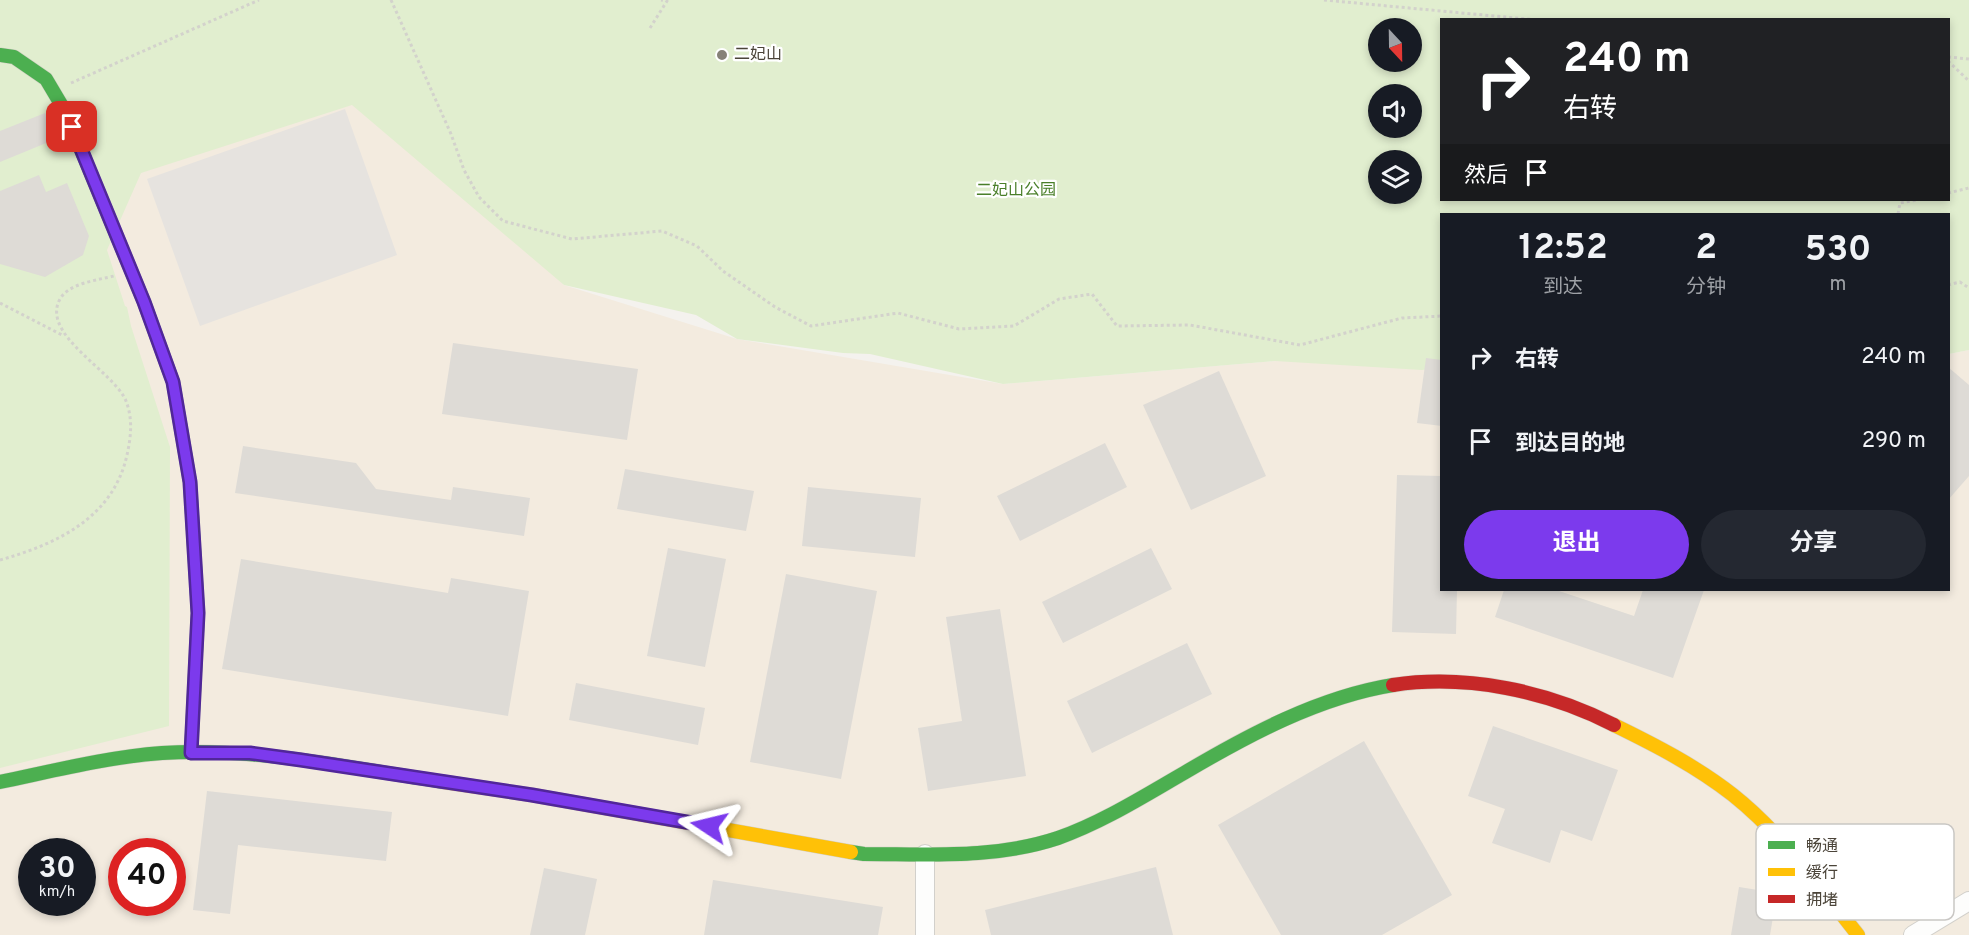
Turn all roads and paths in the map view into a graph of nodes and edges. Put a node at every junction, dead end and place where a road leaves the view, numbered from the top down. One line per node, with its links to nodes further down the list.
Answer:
1 (259, 0): 12 (path)
2 (391, 0): 21 (path)
3 (661, 0): 6 (path)
4 (1324, 0): 5 (path)
5 (1516, 18)
6 (650, 28)
7 (0, 56): 12 (street)
8 (1950, 59): 9 (path)
9 (1969, 59)
10 (1950, 61): 11 (path)
11 (1969, 81)
12 (53, 92): 17 (street)
13 (1969, 188): 14 (path)
14 (1950, 193)
15 (1911, 201): 16 (path)
16 (1898, 213)
17 (132, 271): 22 (path); 24 (street)
18 (1950, 284): 19 (path)
19 (1969, 288)
20 (0, 303): 22 (path)
21 (1440, 316)
22 (66, 337): 23 (path)
23 (0, 560)
24 (191, 753): 25 (street); 27 (street)
25 (0, 782)
26 (1764, 824): 27 (street)
27 (925, 854): 32 (street)
28 (1969, 901): 29 (street)
29 (1954, 910)
30 (1846, 920): 33 (street)
31 (1938, 920): 34 (street)
32 (925, 935)
33 (1858, 935)
34 (1913, 935)

